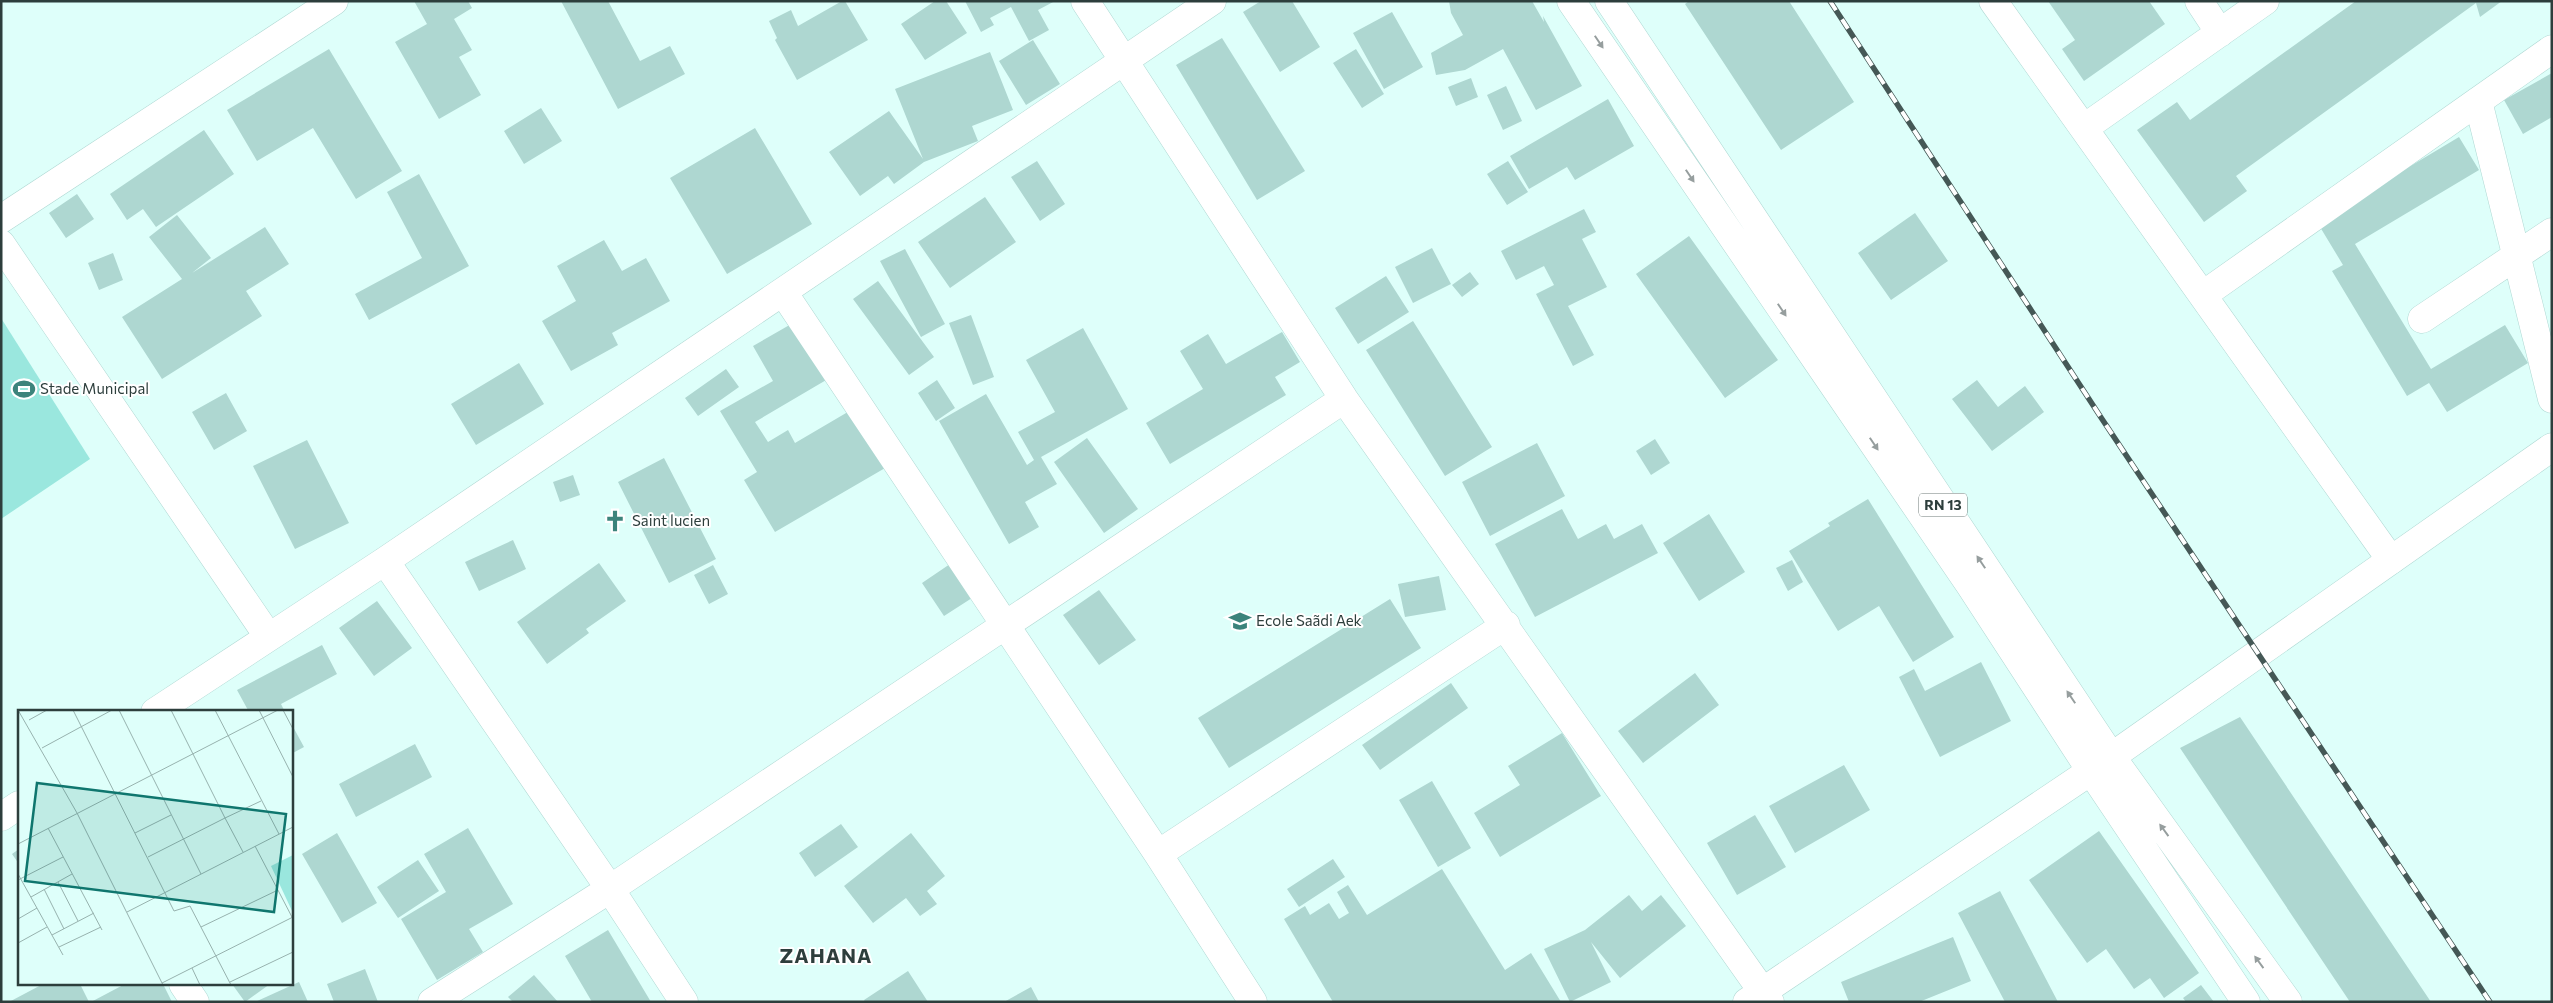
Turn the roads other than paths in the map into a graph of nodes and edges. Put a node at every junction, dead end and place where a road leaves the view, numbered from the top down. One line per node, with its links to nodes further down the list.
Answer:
1 (334, 1): 14 (main road)
2 (1085, 1): 11 (main road)
3 (1212, 1): 11 (main road)
4 (1571, 1): 30 (main road, RN 13, one-way to 30)
5 (1608, 1): 30 (main road, RN 13, one-way to 5)
6 (1994, 1): 13 (main road)
7 (2199, 1): 9 (main road)
8 (2265, 1): 9 (main road)
9 (2220, 33): 13 (main road)
10 (2552, 49): 12 (main road)
11 (1126, 61): 18 (main road); 21 (main road)
12 (2478, 101): 17 (main road); 19 (main road)
13 (2084, 128): 19 (main road)
14 (1, 219)
15 (2552, 232): 17 (main road)
16 (1, 244): 28 (main road)
17 (2516, 256): 20 (main road); 22 (main road)
18 (782, 292): 25 (main road); 26 (main road)
19 (2202, 295): 24 (main road)
20 (2422, 319)
21 (1344, 399): 26 (main road); 27 (main road)
22 (2552, 399)
23 (2552, 447): 24 (main road)
24 (2391, 560): 30 (main road)
25 (385, 562): 28 (main road); 34 (main road)
26 (1006, 625): 33 (main road); 34 (main road)
27 (1506, 625): 33 (main road); 36 (main road)
28 (268, 636): 29 (main road)
29 (157, 710)
30 (2101, 763): 36 (main road); 41 (main road, RN 13); 42 (main road, RN 13, one-way to 30)
31 (18, 806): 32 (main road)
32 (1, 817)
33 (1158, 854): 40 (main road)
34 (610, 889): 38 (main road); 39 (main road)
35 (184, 986): 37 (main road)
36 (1760, 998)
37 (195, 1002)
38 (432, 1002)
39 (684, 1002)
40 (1254, 1002)
41 (2246, 1002)
42 (2288, 1002)

